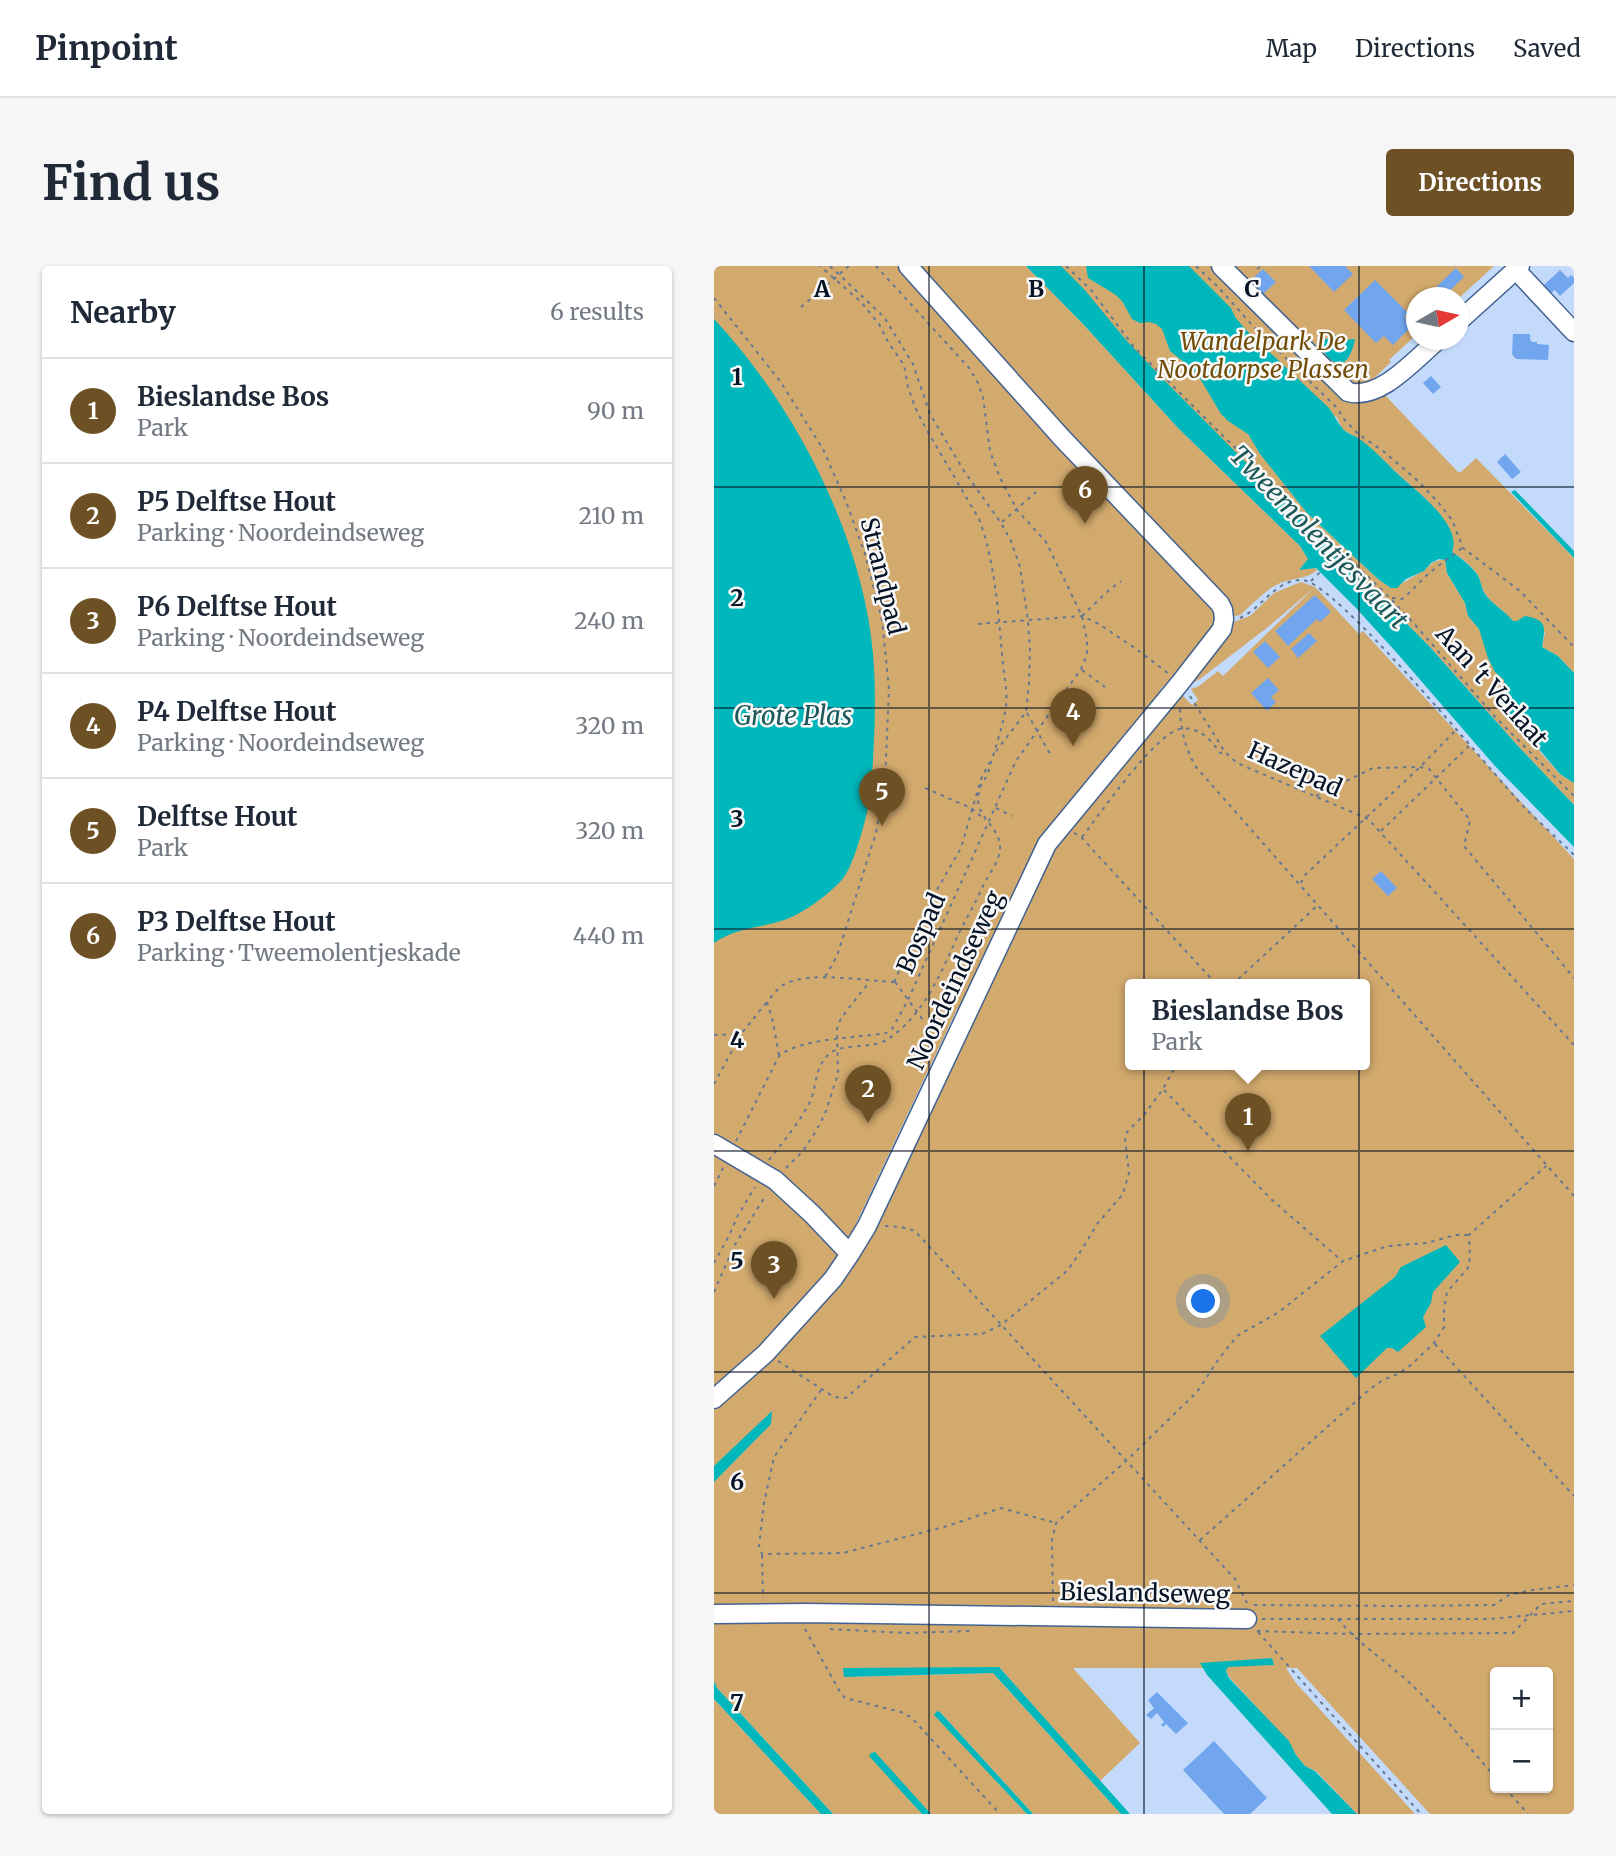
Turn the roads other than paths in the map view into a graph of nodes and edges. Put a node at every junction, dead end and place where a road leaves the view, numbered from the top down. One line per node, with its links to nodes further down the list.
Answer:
1 (908, 266): 8 (street, Noordeindseweg)
2 (1221, 266): 6 (street)
3 (1518, 268): 4 (street); 5 (street)
4 (1469, 312)
5 (1574, 332)
6 (1426, 350)
7 (714, 1144): 8 (street)
8 (850, 1254): 9 (street, Noordeindseweg)
9 (714, 1399)
10 (714, 1614): 11 (street, Bieslandseweg)
11 (1247, 1619)

